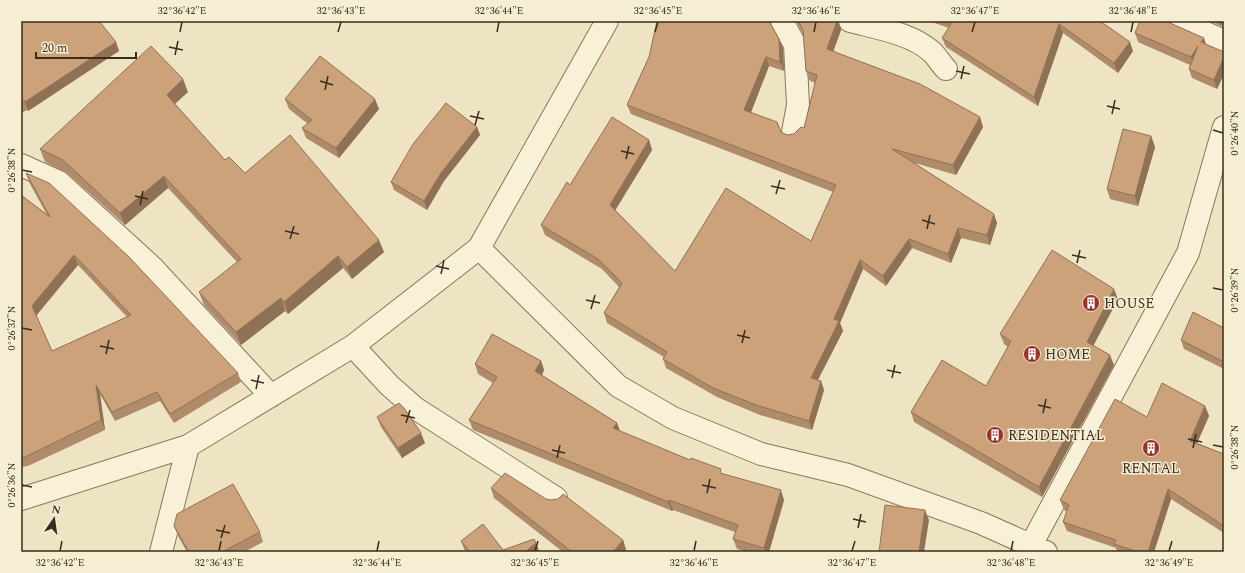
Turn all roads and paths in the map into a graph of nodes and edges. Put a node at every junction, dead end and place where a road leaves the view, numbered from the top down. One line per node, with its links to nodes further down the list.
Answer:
1 (607, 21): 10 (street)
2 (782, 21): 8 (street)
3 (850, 21): 6 (street)
4 (1179, 21): 5 (street)
5 (1224, 41)
6 (946, 69)
7 (1224, 128): 16 (street)
8 (793, 132)
9 (21, 165): 12 (street)
10 (479, 248): 11 (street); 16 (street)
11 (353, 346): 12 (street); 14 (street)
12 (271, 396): 13 (street)
13 (188, 446): 15 (street); 17 (street)
14 (556, 498)
15 (21, 499)
16 (1038, 549)
17 (161, 552)

